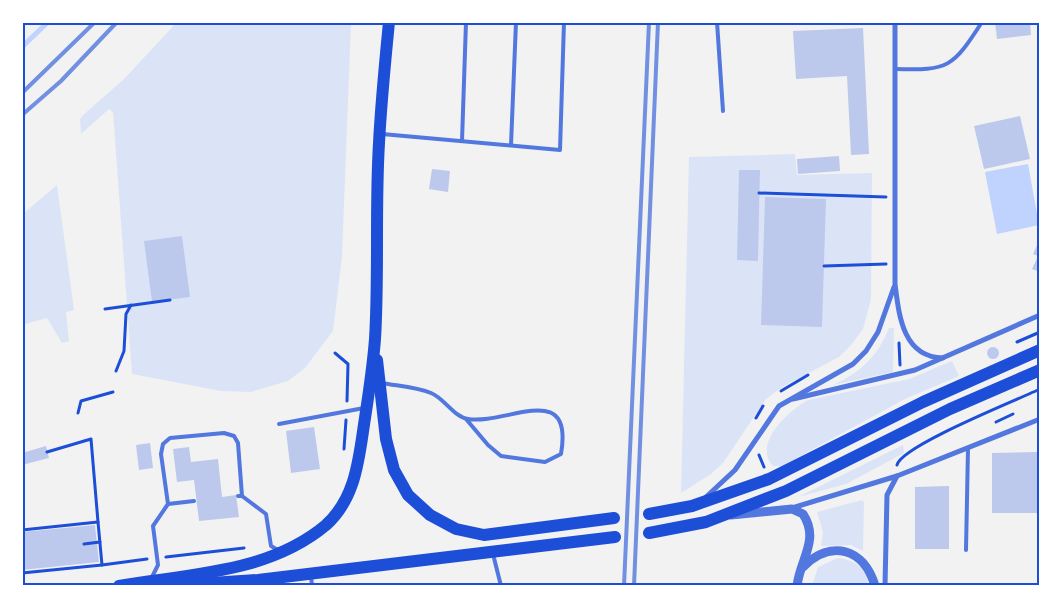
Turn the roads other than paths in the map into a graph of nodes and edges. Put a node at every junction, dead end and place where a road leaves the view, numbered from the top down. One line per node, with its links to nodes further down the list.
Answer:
1 (381, 22): 11 (main road)
2 (389, 22): 11 (main road)
3 (466, 22): 12 (lane)
4 (516, 22): 13 (lane)
5 (564, 22): 13 (lane)
6 (717, 22): 10 (lane)
7 (895, 22): 9 (street)
8 (982, 22): 9 (lane)
9 (895, 69): 14 (street)
10 (723, 111)
11 (380, 127): 12 (lane); 16 (main road)
12 (462, 141): 13 (lane)
13 (511, 146)
14 (895, 284): 18 (street); 21 (street)
15 (1040, 315): 18 (street)
16 (375, 340): 20 (main road); 22 (main road)
17 (1040, 350): 30 (main road)
18 (943, 358): 21 (street)
19 (1040, 370): 33 (main road)
20 (380, 382): 23 (lane); 34 (main road)
21 (785, 402): 30 (street)
22 (366, 408): 25 (lane); 37 (main road)
23 (466, 419): 23 (lane)
24 (1040, 419): 26 (street)
25 (279, 424)
26 (968, 448): 27 (street); 38 (lane)
27 (897, 476): 31 (street); 48 (street)
28 (194, 501): 29 (lane)
29 (168, 504): 37 (lane); 42 (lane)
30 (692, 506): 32 (main road)
31 (787, 509): 33 (street); 40 (street)
32 (649, 514)
33 (723, 516): 35 (main road)
34 (614, 518)
35 (648, 533)
36 (615, 537): 39 (main road)
37 (292, 548): 42 (main road)
38 (966, 550)
39 (492, 552): 41 (main road); 45 (lane)
40 (801, 569): 46 (street); 47 (street)
41 (311, 580): 44 (main road)
42 (144, 582): 43 (main road)
43 (119, 586)
44 (166, 586)
45 (502, 586)
46 (797, 586)
47 (875, 586)
48 (885, 586)

